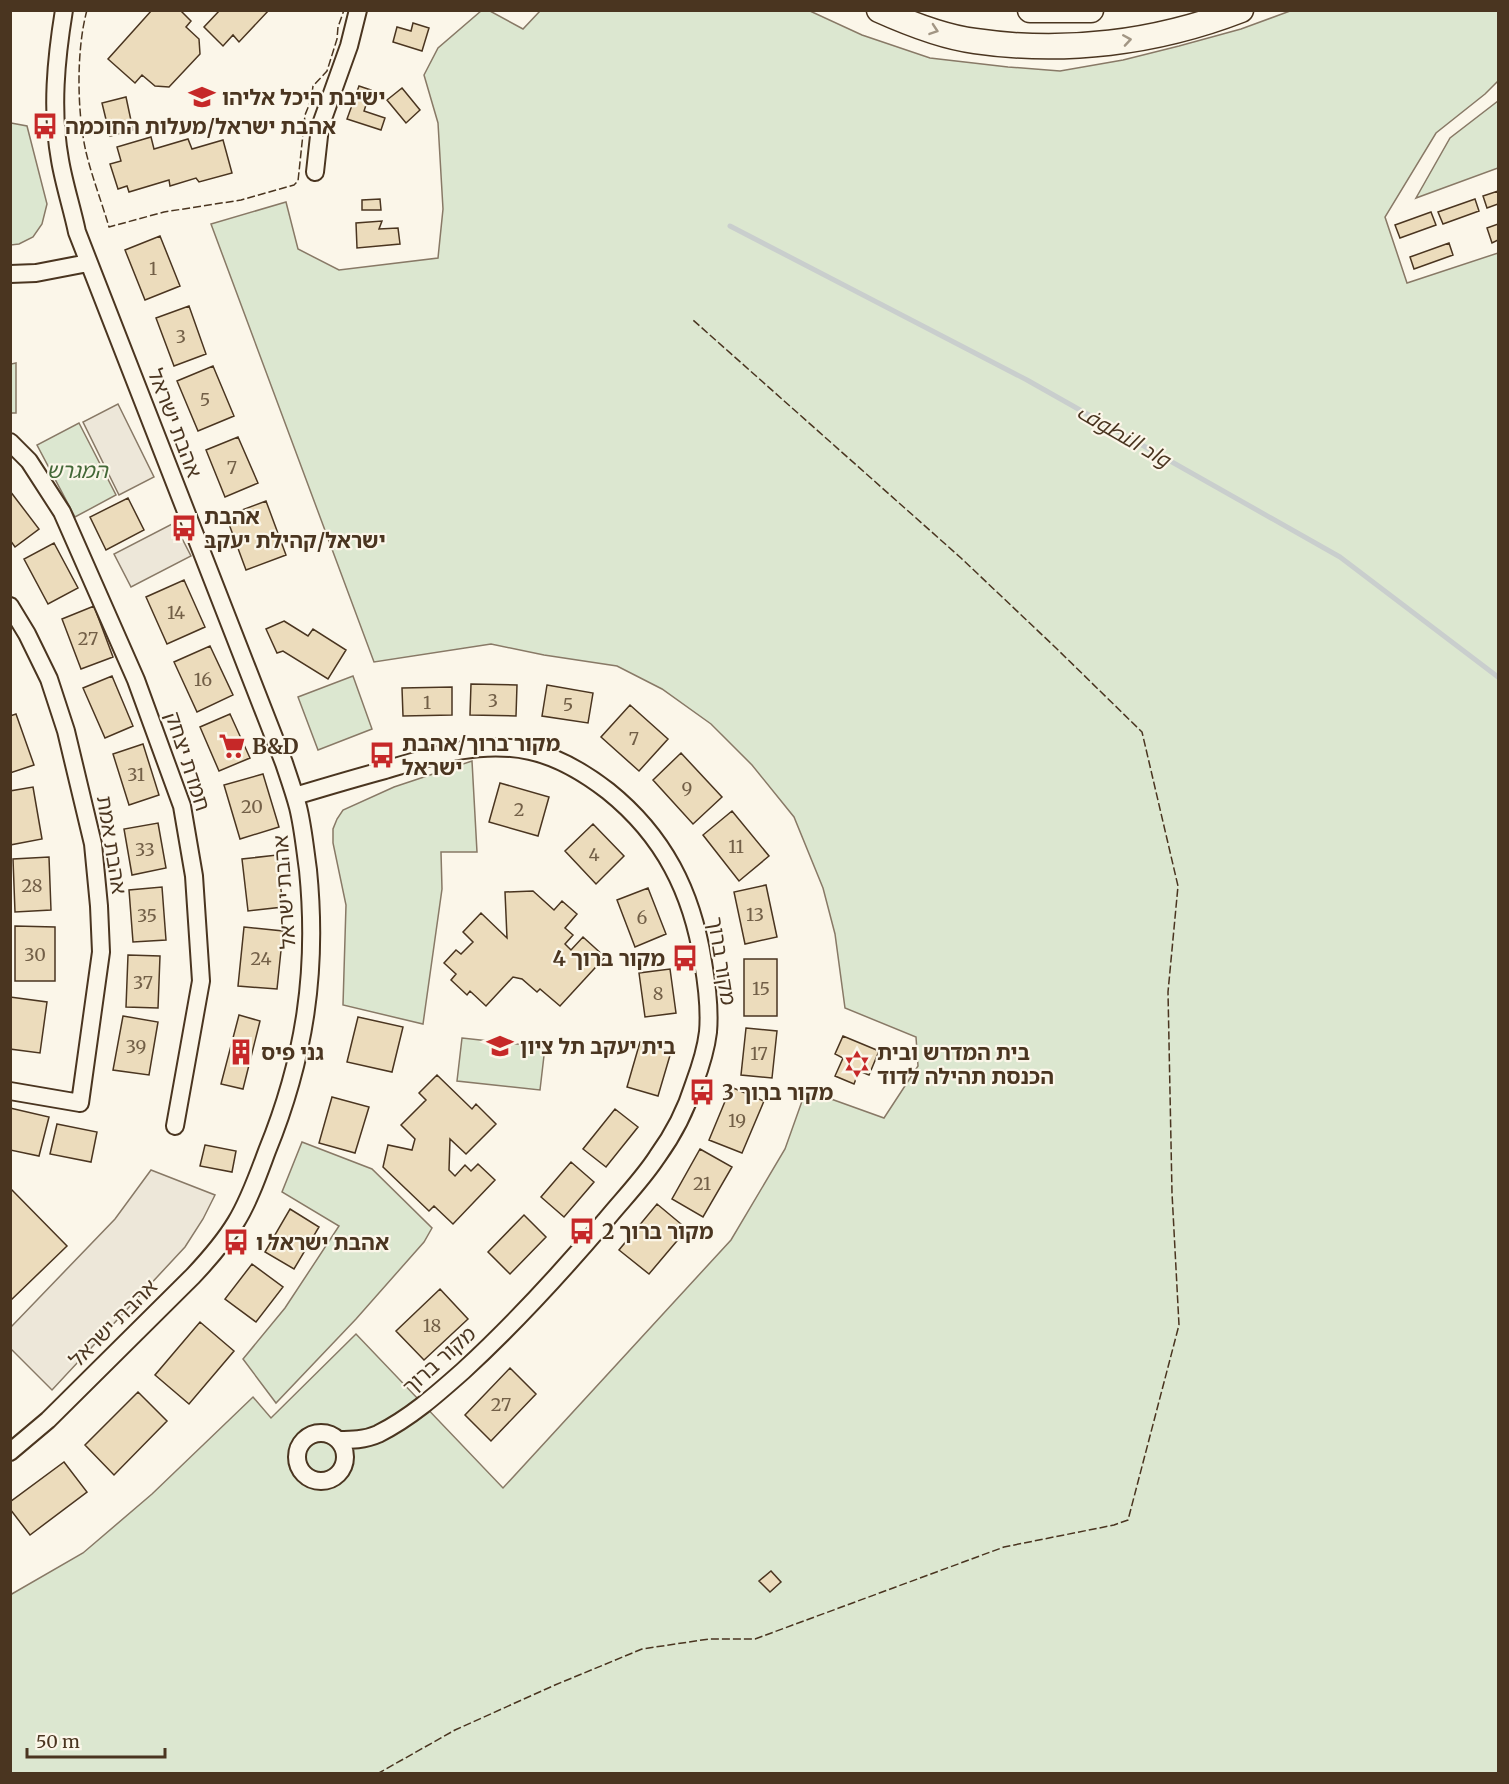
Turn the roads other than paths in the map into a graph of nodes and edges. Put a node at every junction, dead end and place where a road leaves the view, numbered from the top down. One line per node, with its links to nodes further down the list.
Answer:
1 (64, 10): 8 (street, אהבת ישראל)
2 (358, 10): 7 (street)
3 (879, 10): 6 (street, one-way to 6)
4 (1030, 10): 5 (street)
5 (1092, 10)
6 (1241, 10)
7 (315, 172)
8 (88, 263): 9 (street); 12 (street, אהבת ישראל)
9 (10, 274)
10 (10, 442): 14 (street, חמדת יצחק)
11 (10, 606): 13 (street, אהבת אמת)
12 (295, 796): 15 (street, מקור ברוך); 17 (street, אהבת ישראל)
13 (10, 1092)
14 (175, 1126)
15 (375, 1436): 16 (street, מקור ברוך); 18 (street)
16 (338, 1440): 18 (street); 18 (street)
17 (10, 1452)
18 (344, 1462)

